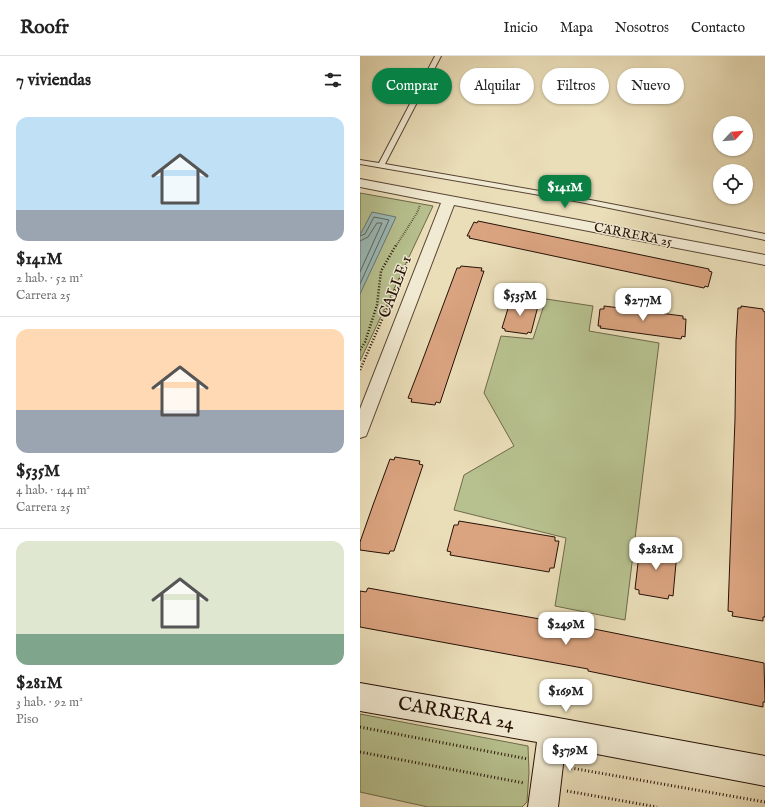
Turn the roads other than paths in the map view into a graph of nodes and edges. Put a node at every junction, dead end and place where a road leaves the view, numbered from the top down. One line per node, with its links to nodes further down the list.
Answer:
1 (438, 56): 3 (lane)
2 (360, 162): 3 (lane)
3 (381, 165): 6 (lane)
4 (360, 183): 5 (street, CARRERA 25)
5 (449, 200): 7 (street, CARRERA 25); 8 (street, CALLE 1)
6 (765, 237)
7 (765, 260)
8 (360, 430)
9 (360, 697): 10 (street, CARRERA 24)
10 (553, 731): 11 (street, CARRERA 24); 12 (street)
11 (765, 772)
12 (545, 797)

